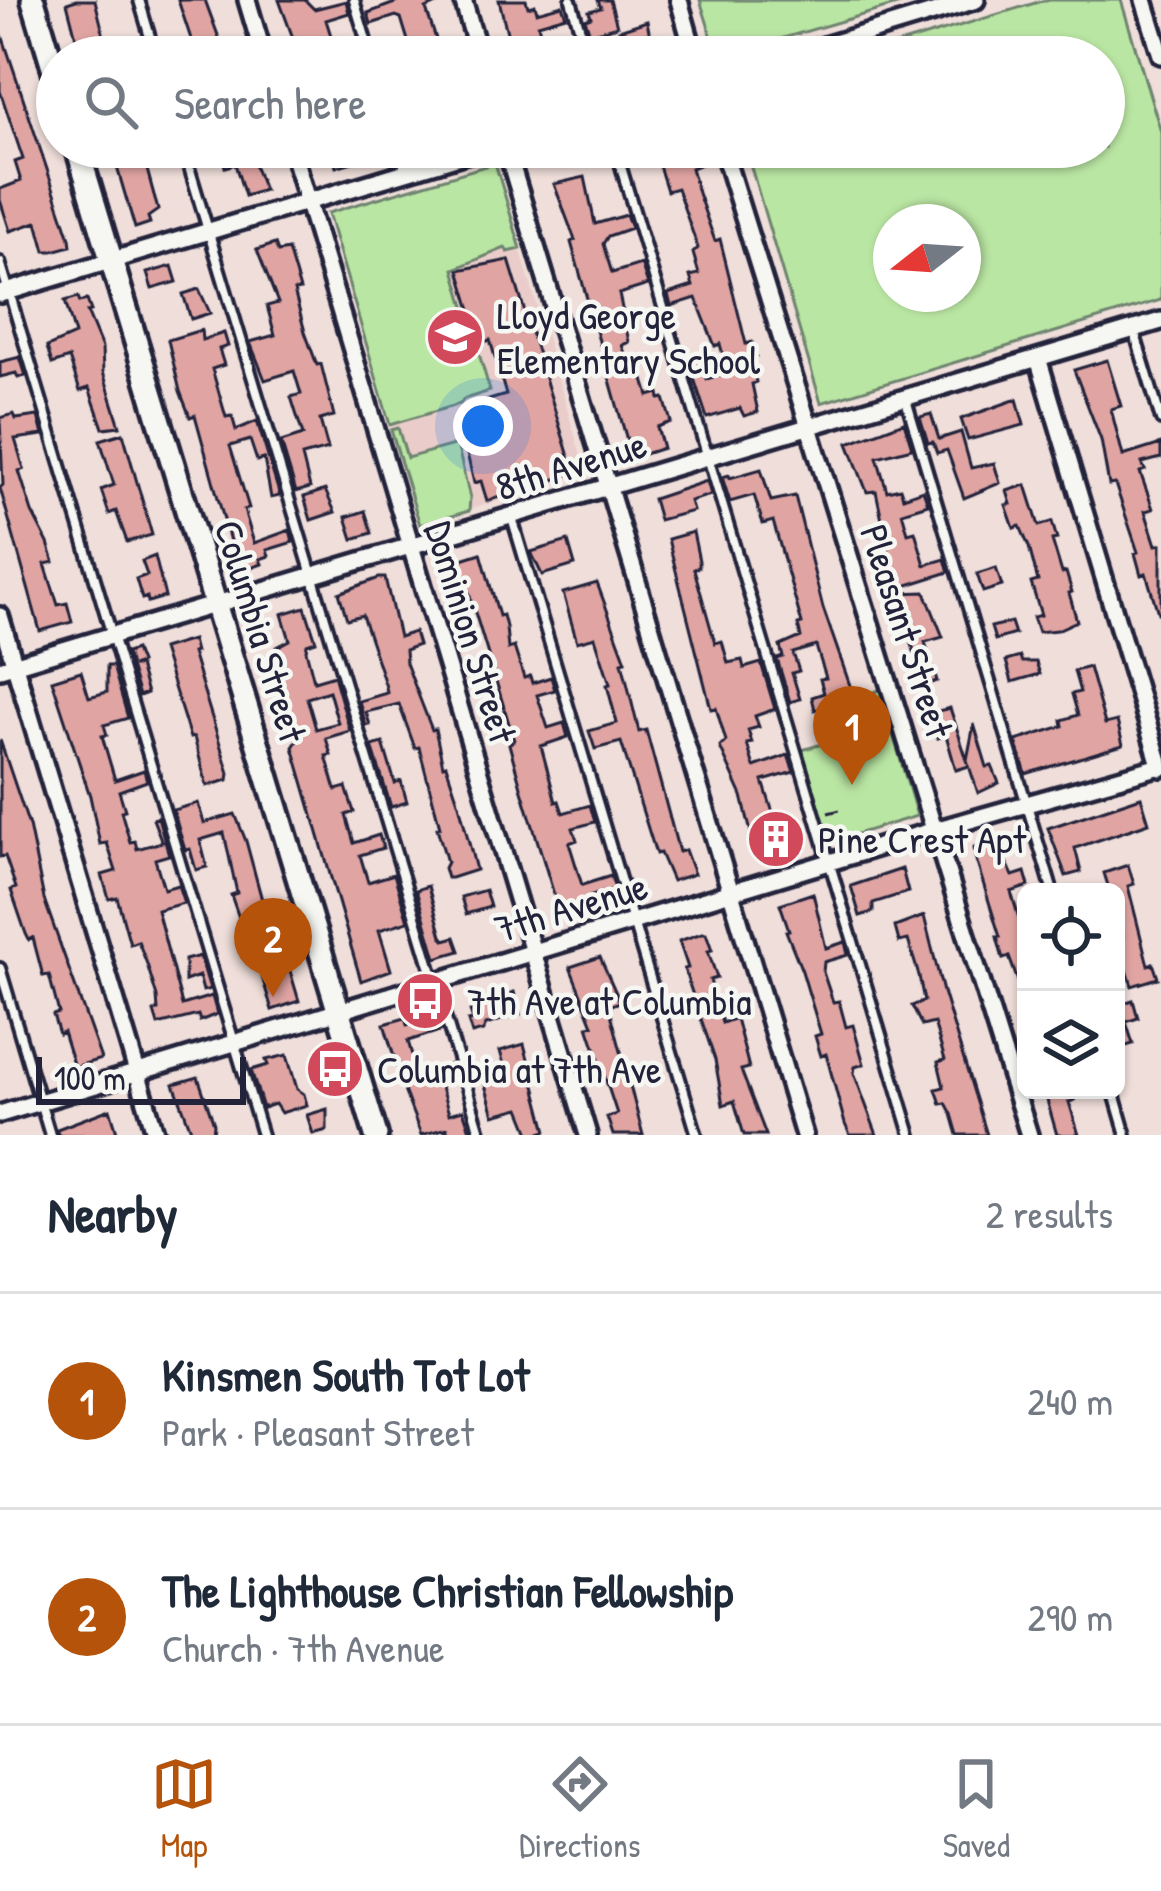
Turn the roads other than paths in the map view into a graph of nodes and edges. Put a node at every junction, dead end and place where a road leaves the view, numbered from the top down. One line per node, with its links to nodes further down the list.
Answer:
1 (33, 0): 11 (main road)
2 (139, 0): 12 (lane)
3 (247, 0): 13 (street)
4 (354, 0): 14 (lane)
5 (463, 0): 15 (street)
6 (571, 0): 16 (lane)
7 (679, 0): 17 (street)
8 (976, 0): 10 (street)
9 (1144, 0): 19 (street)
10 (928, 7): 18 (street)
11 (44, 36)
12 (150, 36)
13 (258, 36)
14 (365, 36)
15 (474, 36)
16 (582, 36)
17 (689, 36)
18 (847, 36)
19 (1161, 55)
20 (83, 168): 31 (main road, Columbia Street)
21 (189, 168): 30 (lane)
22 (297, 168): 29 (street, Dominion Street)
23 (405, 168): 28 (lane)
24 (419, 168): 28 (street)
25 (512, 168): 41 (street)
26 (621, 168): 40 (lane)
27 (728, 168): 39 (street, Pleasant Street)
28 (406, 172): 29 (street)
29 (308, 202): 30 (street); 43 (street, Dominion Street)
30 (208, 232): 31 (street); 44 (lane)
31 (111, 261): 33 (street); 45 (main road, Columbia Street)
32 (0, 262): 33 (lane)
33 (4, 293): 47 (lane)
34 (1161, 321): 35 (street, 8th Avenue)
35 (1134, 329): 36 (street, 8th Avenue); 38 (lane)
36 (1038, 358): 37 (street, 8th Avenue); 49 (street)
37 (906, 398): 39 (street, 8th Avenue); 50 (lane)
38 (1161, 420)
39 (808, 427): 40 (street, 8th Avenue); 51 (street, Pleasant Street)
40 (707, 458): 41 (street, 8th Avenue); 52 (lane)
41 (609, 488): 42 (street, 8th Avenue); 54 (street)
42 (512, 517): 43 (street, 8th Avenue); 55 (lane)
43 (411, 548): 44 (street, 8th Avenue); 56 (street, Dominion Street)
44 (311, 576): 45 (street, 8th Avenue); 58 (lane)
45 (216, 605): 47 (street, 8th Avenue); 59 (main road, Columbia Street)
46 (0, 616): 48 (street)
47 (112, 636): 48 (street, 8th Avenue); 60 (lane)
48 (8, 667): 61 (street)
49 (1161, 767): 50 (street, 7th Avenue)
50 (1027, 806): 51 (street, 7th Avenue); 53 (lane)
51 (935, 830): 52 (street, 7th Avenue); 74 (street, Pleasant Street)
52 (830, 862): 54 (street, 7th Avenue); 73 (lane)
53 (1050, 883)
54 (731, 893): 55 (street, 7th Avenue); 72 (street)
55 (631, 924): 56 (street, 7th Avenue); 71 (lane)
56 (534, 953): 58 (street, 7th Avenue); 70 (street, Dominion Street)
57 (0, 968): 63 (lane)
58 (434, 981): 59 (street, 7th Avenue); 69 (lane)
59 (338, 1010): 60 (street, 7th Avenue); 68 (main road, Columbia Street)
60 (234, 1043): 61 (street, 7th Avenue); 67 (lane)
61 (137, 1072): 63 (street, 7th Avenue); 66 (street)
62 (1115, 1099): 75 (lane)
63 (40, 1102): 64 (street, 7th Avenue); 65 (lane)
64 (0, 1114)
65 (50, 1135)
66 (156, 1135)
67 (262, 1135)
68 (376, 1135)
69 (481, 1135)
70 (588, 1135)
71 (697, 1135)
72 (804, 1135)
73 (911, 1135)
74 (1029, 1135)
75 (1126, 1135)

